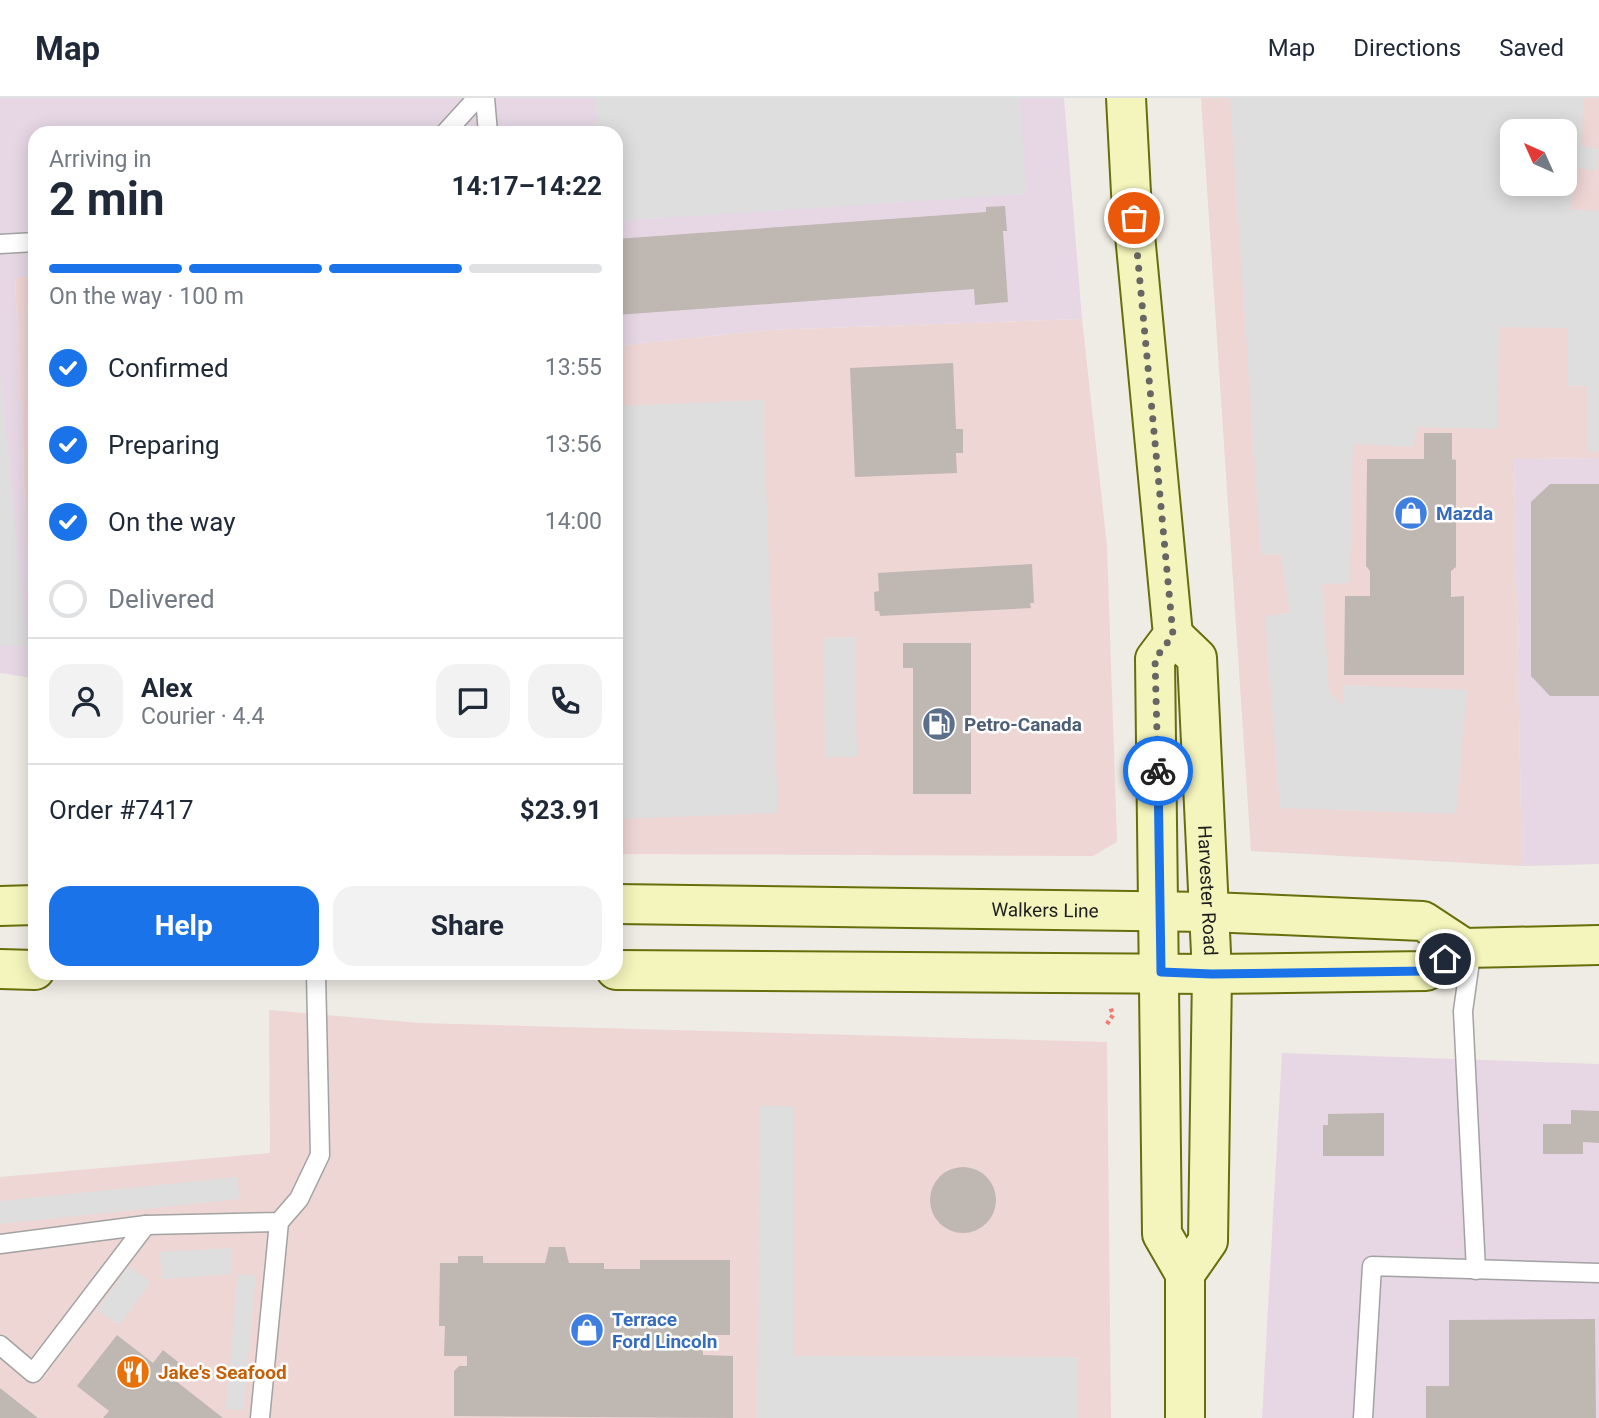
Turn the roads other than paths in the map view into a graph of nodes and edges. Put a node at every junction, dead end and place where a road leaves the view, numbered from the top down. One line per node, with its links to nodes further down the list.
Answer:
1 (477, 98): 4 (lane)
2 (485, 98): 5 (lane)
3 (1126, 98): 8 (main road)
4 (451, 126)
5 (487, 126)
6 (28, 242): 7 (lane)
7 (0, 244)
8 (1173, 635): 12 (main road); 13 (main road, Harvester Road)
9 (623, 904): 12 (main road, Walkers Line)
10 (28, 905): 11 (main road)
11 (0, 906)
12 (1161, 912): 13 (main road, Walkers Line); 19 (main road)
13 (1210, 912): 15 (main road, Walkers Line); 20 (main road, Harvester Road)
14 (1599, 945): 15 (main road)
15 (1468, 948): 20 (main road); 25 (lane)
16 (0, 969): 17 (main road)
17 (28, 970)
18 (623, 970): 19 (main road)
19 (1161, 972): 20 (main road); 27 (main road)
20 (1212, 974): 27 (main road, Harvester Road)
21 (316, 980): 22 (lane)
22 (279, 1222): 23 (lane); 29 (lane)
23 (146, 1225): 24 (lane); 28 (lane)
24 (0, 1244)
25 (1476, 1270): 26 (lane); 31 (lane)
26 (1599, 1273)
27 (1185, 1274): 30 (main road)
28 (0, 1345)
29 (260, 1418)
30 (1185, 1418)
31 (1363, 1418)

